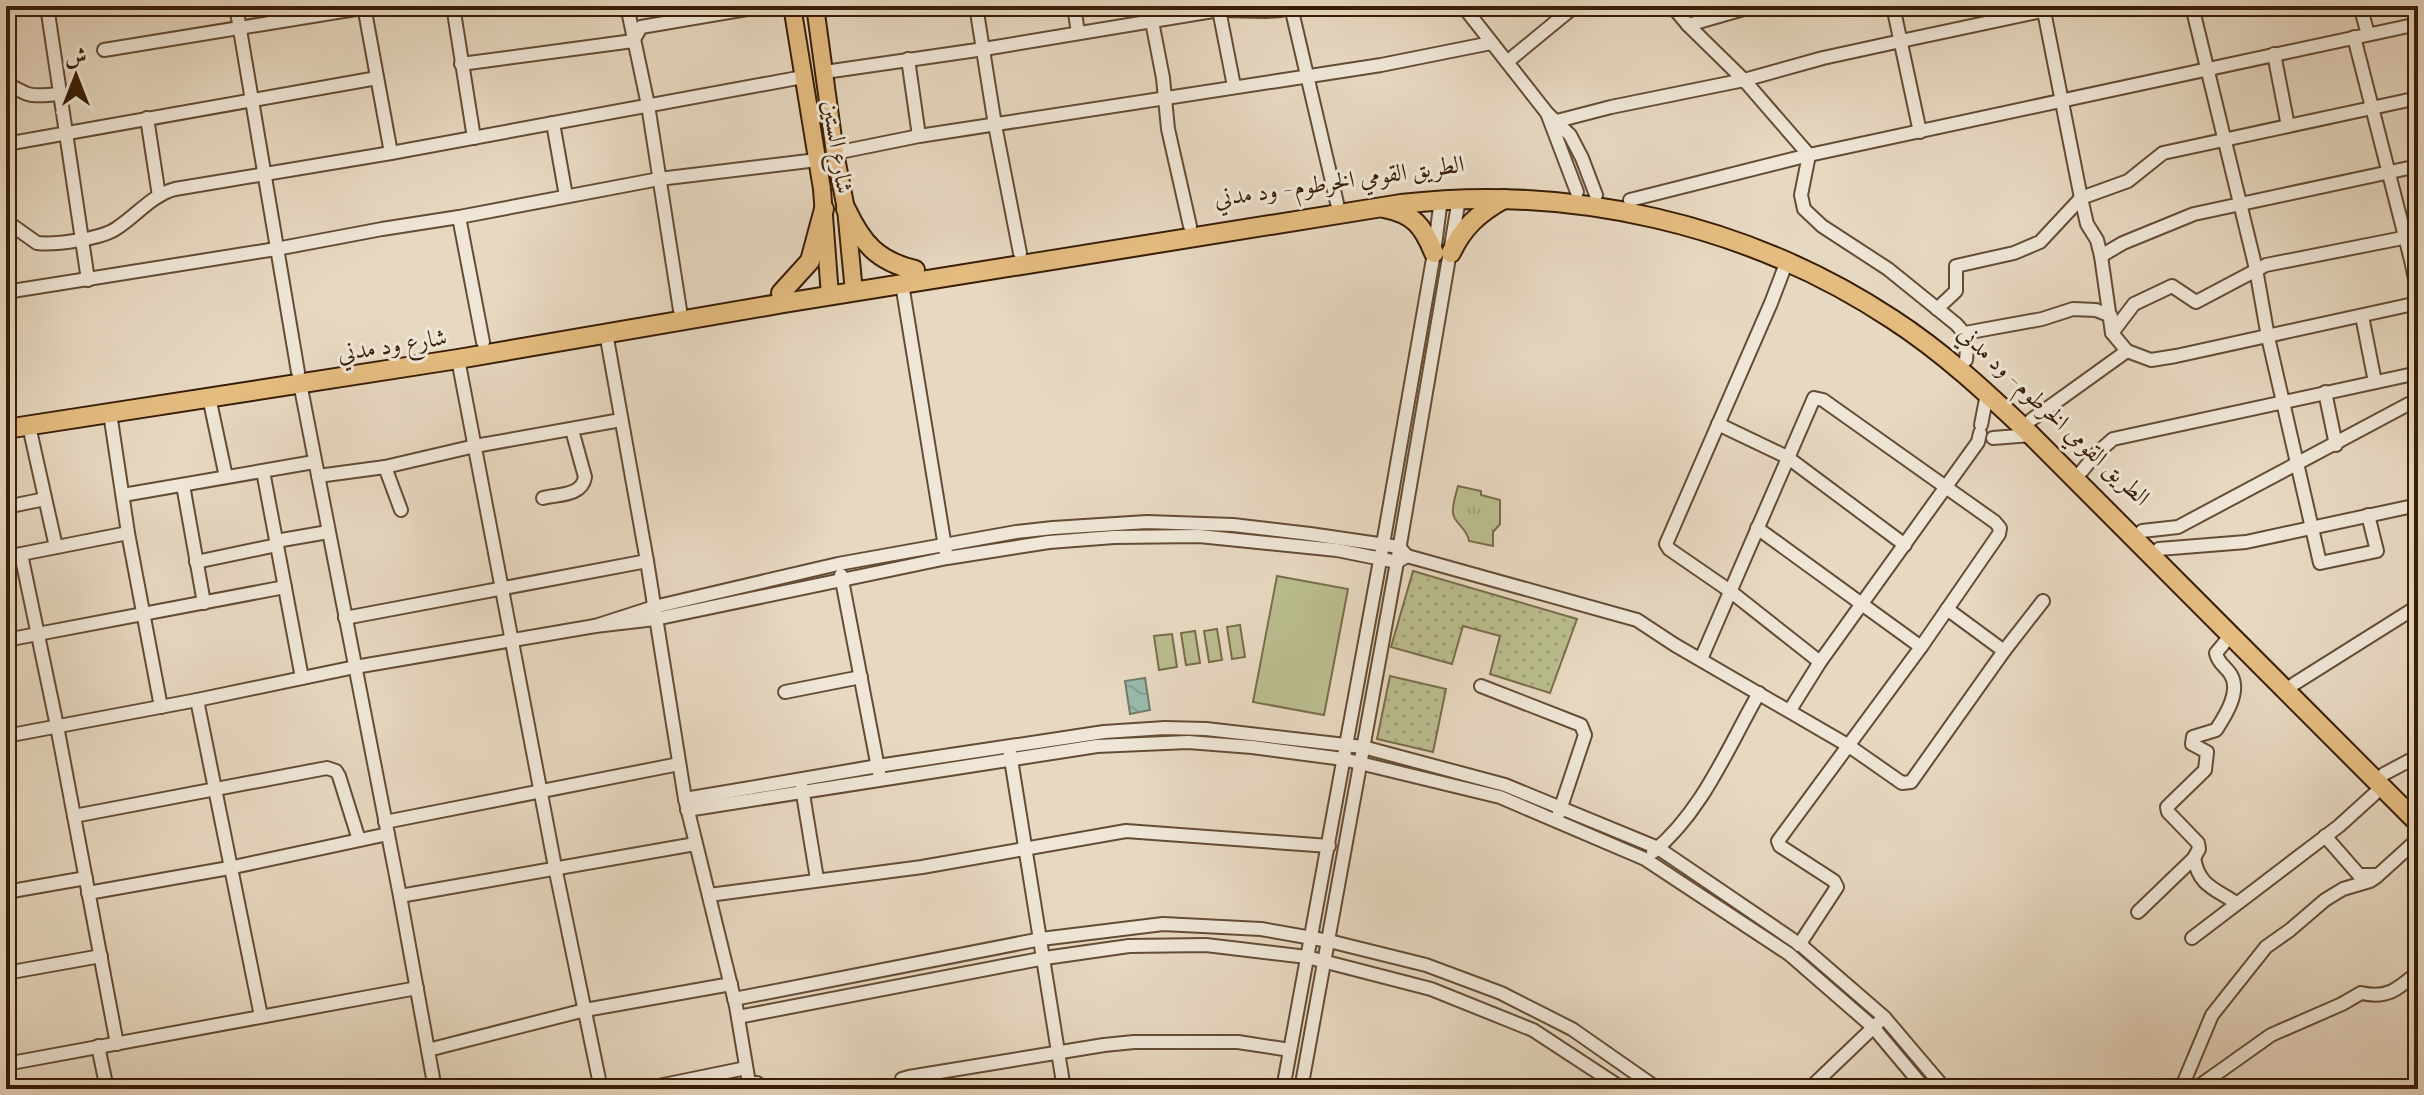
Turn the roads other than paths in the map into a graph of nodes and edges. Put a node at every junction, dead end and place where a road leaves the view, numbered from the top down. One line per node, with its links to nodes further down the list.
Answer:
1 (47, 6): 48 (street)
2 (236, 6): 27 (street)
3 (367, 6): 23 (street); 44 (street)
4 (453, 6): 39 (street)
5 (627, 6): 31 (street)
6 (765, 6): 31 (street)
7 (792, 6): 43 (main road, شارع الستين)
8 (815, 6): 41 (main road, شارع الستين)
9 (976, 6): 34 (street)
10 (1074, 6): 28 (street)
11 (1149, 6): 24 (street)
12 (1291, 6): 22 (street); 42 (street)
13 (1463, 6): 33 (street)
14 (1575, 6): 38 (street)
15 (1672, 6): 26 (street)
16 (1754, 6): 26 (street)
17 (1893, 6): 32 (street)
18 (2065, 6): 21 (street)
19 (2192, 6): 40 (street)
20 (2360, 6): 29 (street)
21 (2043, 8): 32 (street); 52 (street)
22 (1219, 10): 24 (street); 47 (street)
23 (314, 11): 27 (street)
24 (1151, 20): 28 (street); 50 (street)
25 (2418, 24): 29 (street)
26 (1688, 25): 45 (street)
27 (240, 28): 35 (street); 51 (street)
28 (1078, 33): 34 (street)
29 (2368, 34): 30 (street)
30 (2354, 37): 36 (street); 54 (street)
31 (633, 41): 39 (street); 53 (street)
32 (1901, 41): 45 (street); 60 (street)
33 (1491, 43): 38 (street); 42 (street)
34 (984, 49): 37 (street); 58 (street)
35 (104, 50)
36 (2274, 54): 40 (street); 59 (street)
37 (908, 59): 41 (street); 62 (street)
38 (1507, 62): 55 (street)
39 (461, 64): 63 (street)
40 (2207, 68): 52 (street); 64 (street)
41 (825, 72): 68 (main road, شارع الستين)
42 (1306, 75): 47 (street); 84 (street)
43 (803, 77): 53 (street); 69 (main road, شارع الستين)
44 (377, 78): 51 (street); 66 (street)
45 (1744, 80): 55 (street); 67 (street)
46 (6, 83): 48 (street)
47 (1234, 86): 50 (street)
48 (60, 94): 61 (street)
49 (2418, 98): 54 (street)
50 (1165, 99): 58 (street); 91 (street)
51 (252, 100): 56 (street); 72 (street)
52 (2062, 101): 60 (street); 80 (street)
53 (648, 105): 57 (street); 73 (street)
54 (2371, 109): 59 (street); 71 (street)
55 (1552, 117): 76 (street); 77 (street)
56 (147, 118): 61 (street); 78 (street)
57 (553, 123): 63 (street); 79 (street)
58 (995, 125): 62 (street); 95 (street)
59 (2288, 126): 64 (street)
60 (1920, 132): 67 (street)
61 (66, 135): 65 (street); 93 (street)
62 (919, 136): 68 (street)
63 (474, 138): 66 (street)
64 (2226, 138): 80 (street); 85 (street)
65 (6, 144)
66 (391, 153): 72 (street)
67 (1809, 155): 83 (street); 108 (street)
68 (837, 160): 69 (main road); 74 (main road, شارع الستين)
69 (818, 165): 73 (street); 75 (main road, شارع الستين)
70 (2418, 166): 71 (street)
71 (2389, 173): 85 (street); 92 (street)
72 (263, 174): 78 (street); 94 (street)
73 (659, 179): 79 (street); 109 (street)
74 (841, 186): 75 (main road); 88 (main road, شارع الستين)
75 (822, 189): 87 (main road, شارع الستين)
76 (1577, 192): 77 (highway, الطريق القومي الخرطوم - ود مدني); 84 (highway, الطريق القومي الخرطوم - ود مدني)
77 (1596, 195): 83 (highway, الطريق القومي الخرطوم - ود مدني)
78 (159, 196): 93 (street)
79 (566, 196): 89 (street)
80 (2081, 198): 97 (street); 108 (street)
81 (1450, 199): 82 (highway, الطريق القومي الخرطوم - ود مدني); 86 (highway, الطريق القومي الخرطوم - ود مدني); 96 (street)
82 (1505, 199): 96 (highway); 98 (highway, الطريق القومي الخرطوم - ود مدني)
83 (1630, 200): 119 (highway, الطريق القومي الخرطوم - ود مدني)
84 (1337, 203): 91 (highway, الطريق القومي الخرطوم - ود مدني)
85 (2241, 203): 97 (street); 99 (street)
86 (1378, 207): 96 (highway); 100 (highway, الطريق القومي الخرطوم - ود مدني)
87 (824, 209): 103 (main road, شارع الستين); 106 (highway)
88 (846, 209): 100 (highway); 102 (main road, شارع الستين)
89 (459, 217): 94 (street); 116 (street)
90 (6, 221): 93 (street)
91 (1190, 226): 95 (highway, الطريق القومي الخرطوم - ود مدني)
92 (2412, 237): 99 (street); 105 (street)
93 (81, 239): 101 (street)
94 (276, 249): 101 (street); 121 (street)
95 (1020, 253): 100 (highway, الطريق القومي الخرطوم - ود مدني)
96 (1442, 253): 163 (street); 169 (street)
97 (2101, 256): 110 (street)
98 (1787, 261): 124 (highway, الطريق القومي الخرطوم - ود مدني); 131 (street)
99 (2256, 269): 114 (street); 115 (street)
100 (908, 277): 102 (highway, الطريق القومي الخرطوم - ود مدني); 167 (street)
101 (88, 280): 104 (street)
102 (853, 286): 103 (highway, الطريق القومي الخرطوم - ود مدني)
103 (830, 289): 106 (highway, الطريق القومي الخرطوم - ود مدني)
104 (6, 292)
105 (2418, 294)
106 (782, 298): 109 (highway, شارع ود مدني); 112 (highway, شارع ود مدني)
107 (2418, 303): 111 (street)
108 (1937, 309): 113 (street)
109 (680, 310): 116 (highway, شارع ود مدني)
110 (2111, 316): 113 (street); 114 (street)
111 (2362, 316): 115 (street); 122 (street)
112 (606, 333): 118 (highway, شارع ود مدني); 130 (street)
113 (1965, 333): 119 (street)
114 (2112, 333): 117 (street)
115 (2268, 337): 117 (street); 127 (street)
116 (483, 342): 121 (highway, شارع ود مدني)
117 (2127, 351): 133 (street)
118 (458, 359): 121 (highway, شارع ود مدني); 138 (street)
119 (1966, 360): 133 (highway, الطريق القومي الخرطوم - ود مدني)
120 (2418, 373): 122 (street)
121 (299, 378): 125 (highway, شارع ود مدني); 129 (highway, شارع ود مدني); 140 (street)
122 (2375, 382): 123 (street)
123 (2325, 392): 127 (street); 137 (street)
124 (1987, 394): 133 (highway, الطريق القومي الخرطوم - ود مدني); 136 (street)
125 (209, 397): 128 (highway, شارع ود مدني); 146 (street)
126 (2418, 399): 137 (street)
127 (2283, 402): 141 (street); 144 (street)
128 (110, 413): 132 (highway, شارع ود مدني); 149 (street)
129 (6, 418)
130 (621, 420): 135 (street); 172 (street)
131 (1718, 424): 139 (street); 178 (street)
132 (29, 426): 134 (highway, شارع ود مدني); 151 (street)
133 (2031, 428): 136 (street); 144 (highway, الطريق القومي الخرطوم - ود مدني); 190 (highway, الطريق القومي الخرطوم - ود مدني)
134 (6, 429)
135 (572, 430): 138 (street); 150 (street)
136 (1983, 436): 148 (street)
137 (2336, 445): 141 (street)
138 (475, 446): 142 (street); 177 (street)
139 (1787, 457): 148 (street); 157 (street); 164 (street)
140 (314, 462): 143 (street); 145 (street)
141 (2299, 464): 156 (street); 158 (street)
142 (385, 467): 145 (street); 154 (street)
143 (263, 471): 146 (street); 161 (street)
144 (2082, 471): 158 (highway, الطريق القومي الخرطوم - ود مدني)
145 (318, 476): 159 (street)
146 (226, 477): 147 (street)
147 (183, 485): 149 (street); 173 (street)
148 (1946, 486): 164 (street); 183 (street)
149 (123, 495): 160 (street)
150 (543, 498)
151 (45, 499): 153 (street); 165 (street)
152 (2418, 505): 155 (street)
153 (6, 507)
154 (401, 510)
155 (2368, 515): 156 (street); 156 (street)
156 (2313, 527): 166 (street)
157 (1757, 528): 178 (street); 181 (street)
158 (2142, 531): 166 (highway, الطريق القومي الخرطوم - ود مدني)
159 (328, 532): 161 (street); 186 (street)
160 (128, 533): 165 (street); 185 (street)
161 (276, 543): 173 (street); 176 (street)
162 (1339, 544): 163 (street); 167 (street); 171 (street)
163 (1383, 544): 169 (street); 171 (street)
164 (1905, 545): 181 (street)
165 (56, 547): 168 (street)
166 (2159, 549): 200 (highway, الطريق القومي الخرطوم - ود مدني)
167 (945, 552): 174 (street); 175 (street)
168 (21, 554): 170 (street); 189 (street)
169 (1401, 555): 171 (street); 188 (street); 195 (street)
170 (6, 557)
171 (1380, 558): 187 (street)
172 (647, 561): 177 (street); 184 (street)
173 (196, 562): 180 (street)
174 (838, 564): 175 (street); 184 (street)
175 (842, 580): 184 (street); 198 (street)
176 (285, 587): 180 (street); 199 (street)
177 (503, 589): 186 (street); 192 (street)
178 (1730, 591): 195 (street); 196 (street)
179 (2043, 601): 194 (street)
180 (204, 603): 185 (street)
181 (1861, 605): 193 (street); 196 (street)
182 (2418, 606): 200 (street)
183 (1947, 609): 193 (street); 194 (street)
184 (655, 613): 192 (street); 216 (street)
185 (143, 616): 189 (street); 205 (street)
186 (345, 618): 197 (street)
187 (1369, 622): 188 (street); 209 (street)
188 (1385, 625): 211 (street)
189 (37, 634): 191 (street); 207 (street)
190 (2230, 636): 219 (highway, الطريق القومي الخرطوم - ود مدني); 237 (street)
191 (6, 640)
192 (513, 641): 197 (street); 222 (street)
193 (1921, 647): 210 (street)
194 (2004, 651): 210 (street)
195 (1701, 659): 203 (street)
196 (1820, 662): 206 (street)
197 (355, 667): 199 (street); 229 (street)
198 (861, 677): 202 (street); 217 (street)
199 (302, 678): 204 (street)
200 (2294, 684): 219 (highway, الطريق القومي الخرطوم - ود مدني)
201 (1481, 686): 226 (street)
202 (785, 692)
203 (1759, 693): 206 (street); 235 (street)
204 (197, 700): 205 (street); 221 (street)
205 (161, 707): 207 (street)
206 (1790, 710): 210 (street)
207 (57, 726): 208 (street); 227 (street)
208 (6, 736)
209 (1346, 744): 211 (street); 212 (street); 214 (street)
210 (1849, 746): 254 (street)
211 (1363, 747): 215 (street); 226 (street)
212 (1010, 752): 214 (street); 217 (street); 220 (street); 236 (street)
213 (2418, 756): 219 (street)
214 (1343, 759): 215 (street); 234 (street)
215 (1360, 763): 226 (street); 253 (street)
216 (679, 764): 222 (street); 224 (street)
217 (878, 766): 218 (street); 220 (street)
218 (800, 780): 223 (street); 224 (street)
219 (2383, 780): 225 (highway, الطريق القومي الخرطوم - ود مدني); 228 (highway, الطريق القومي الخرطوم - ود مدني); 230 (street)
220 (880, 781): 223 (street)
221 (214, 789): 227 (street); 232 (street); 240 (street)
222 (541, 791): 229 (street); 239 (street)
223 (803, 794): 224 (street); 243 (street)
224 (686, 805): 233 (street)
225 (2418, 808)
226 (1558, 814): 235 (street); 238 (street)
227 (74, 816): 242 (street)
228 (2418, 823)
229 (386, 828): 232 (street); 247 (street)
230 (2325, 836): 241 (street); 248 (street)
231 (2418, 839): 241 (street)
232 (359, 840): 240 (street)
233 (695, 844): 239 (street); 246 (street)
234 (1329, 846): 236 (street); 250 (street)
235 (1658, 848): 238 (street); 254 (street)
236 (1025, 850): 243 (street); 252 (street)
237 (2194, 858): 248 (street); 249 (street)
238 (1645, 859): 268 (street)
239 (555, 867): 247 (street); 264 (street)
240 (229, 868): 245 (street); 265 (street)
241 (2379, 875): 292 (street)
242 (86, 878): 244 (street); 245 (street)
243 (817, 879): 246 (street)
244 (6, 892)
245 (88, 893): 255 (street)
246 (709, 895): 261 (street)
247 (400, 896): 262 (street)
248 (2236, 903): 251 (street)
249 (2138, 912)
250 (1311, 938): 252 (street); 253 (street); 256 (street)
251 (2192, 938)
252 (1041, 939): 257 (street); 263 (street)
253 (1329, 941): 258 (street); 277 (street)
254 (1799, 945): 267 (street)
255 (101, 956): 260 (street); 269 (street)
256 (1307, 957): 257 (street); 258 (street); 272 (street)
257 (1045, 958): 266 (street); 273 (street)
258 (1325, 961): 287 (street); 288 (street)
259 (2418, 972): 293 (street)
260 (6, 973)
261 (731, 984): 263 (street); 264 (street)
262 (417, 988): 265 (street); 271 (street)
263 (734, 999): 266 (street)
264 (585, 1010): 271 (street); 281 (street)
265 (261, 1016): 269 (street)
266 (738, 1017): 275 (street)
267 (1884, 1017): 268 (street); 291 (street)
268 (1873, 1027): 289 (street); 290 (street)
269 (117, 1044): 270 (street)
270 (98, 1046): 274 (street); 279 (street)
271 (428, 1050): 280 (street)
272 (1290, 1050): 273 (street); 286 (street)
273 (1059, 1054): 284 (street); 285 (street)
274 (6, 1064)
275 (746, 1068): 276 (street); 278 (street)
276 (697, 1083): 282 (street)
277 (1650, 1086)
278 (749, 1087): 283 (street)
279 (107, 1089)
280 (435, 1089)
281 (601, 1089)
282 (644, 1089)
283 (764, 1089)
284 (901, 1089)
285 (1064, 1089)
286 (1283, 1089)
287 (1301, 1089)
288 (1623, 1089)
289 (1809, 1089)
290 (1925, 1089)
291 (1945, 1089)
292 (2181, 1089)
293 (2195, 1089)

